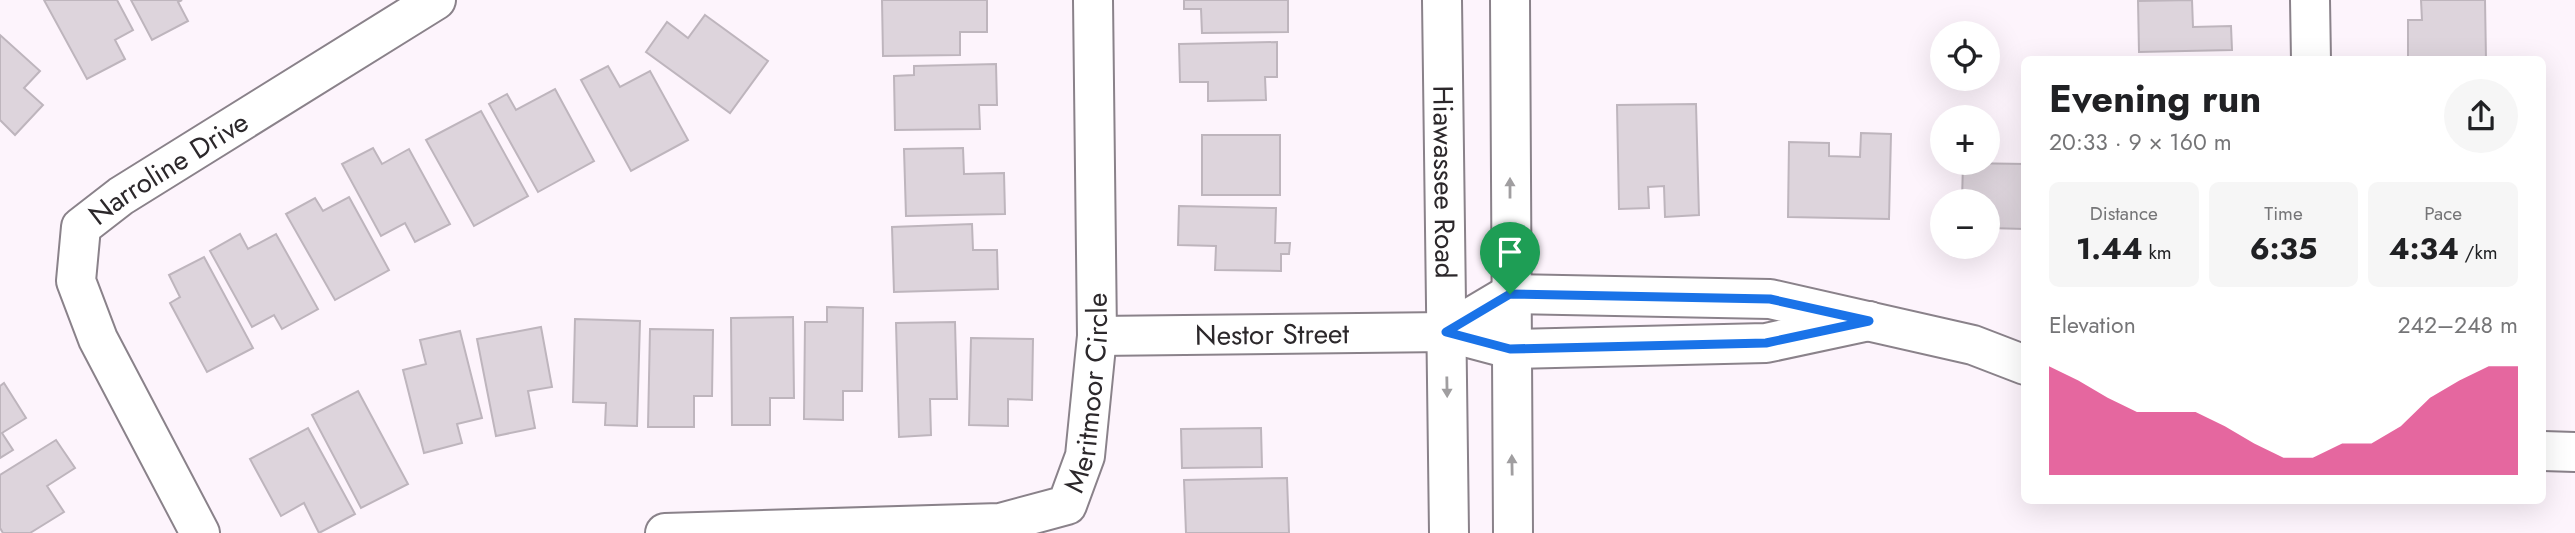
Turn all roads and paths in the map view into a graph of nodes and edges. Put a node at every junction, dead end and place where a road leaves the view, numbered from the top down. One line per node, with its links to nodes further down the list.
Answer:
1 (436, 0): 15 (street, Narroline Drive)
2 (1093, 0): 10 (street, Meritmoor Circle)
3 (1442, 0): 9 (street, Hiawassee Road)
4 (1510, 0): 7 (street, one-way to 4)
5 (2310, 0): 6 (street)
6 (2311, 56)
7 (1510, 294): 8 (street); 9 (street); 11 (street)
8 (1869, 321): 11 (street); 12 (street)
9 (1446, 332): 10 (street, Nestor Street); 11 (street); 17 (street, Hiawassee Road, one-way to 17)
10 (1097, 336): 16 (street, Meritmoor Circle)
11 (1510, 349): 18 (street, one-way to 11)
12 (2021, 363)
13 (2546, 451): 14 (street)
14 (2575, 452)
15 (200, 533)
16 (666, 533)
17 (1448, 533)
18 (1513, 533)

